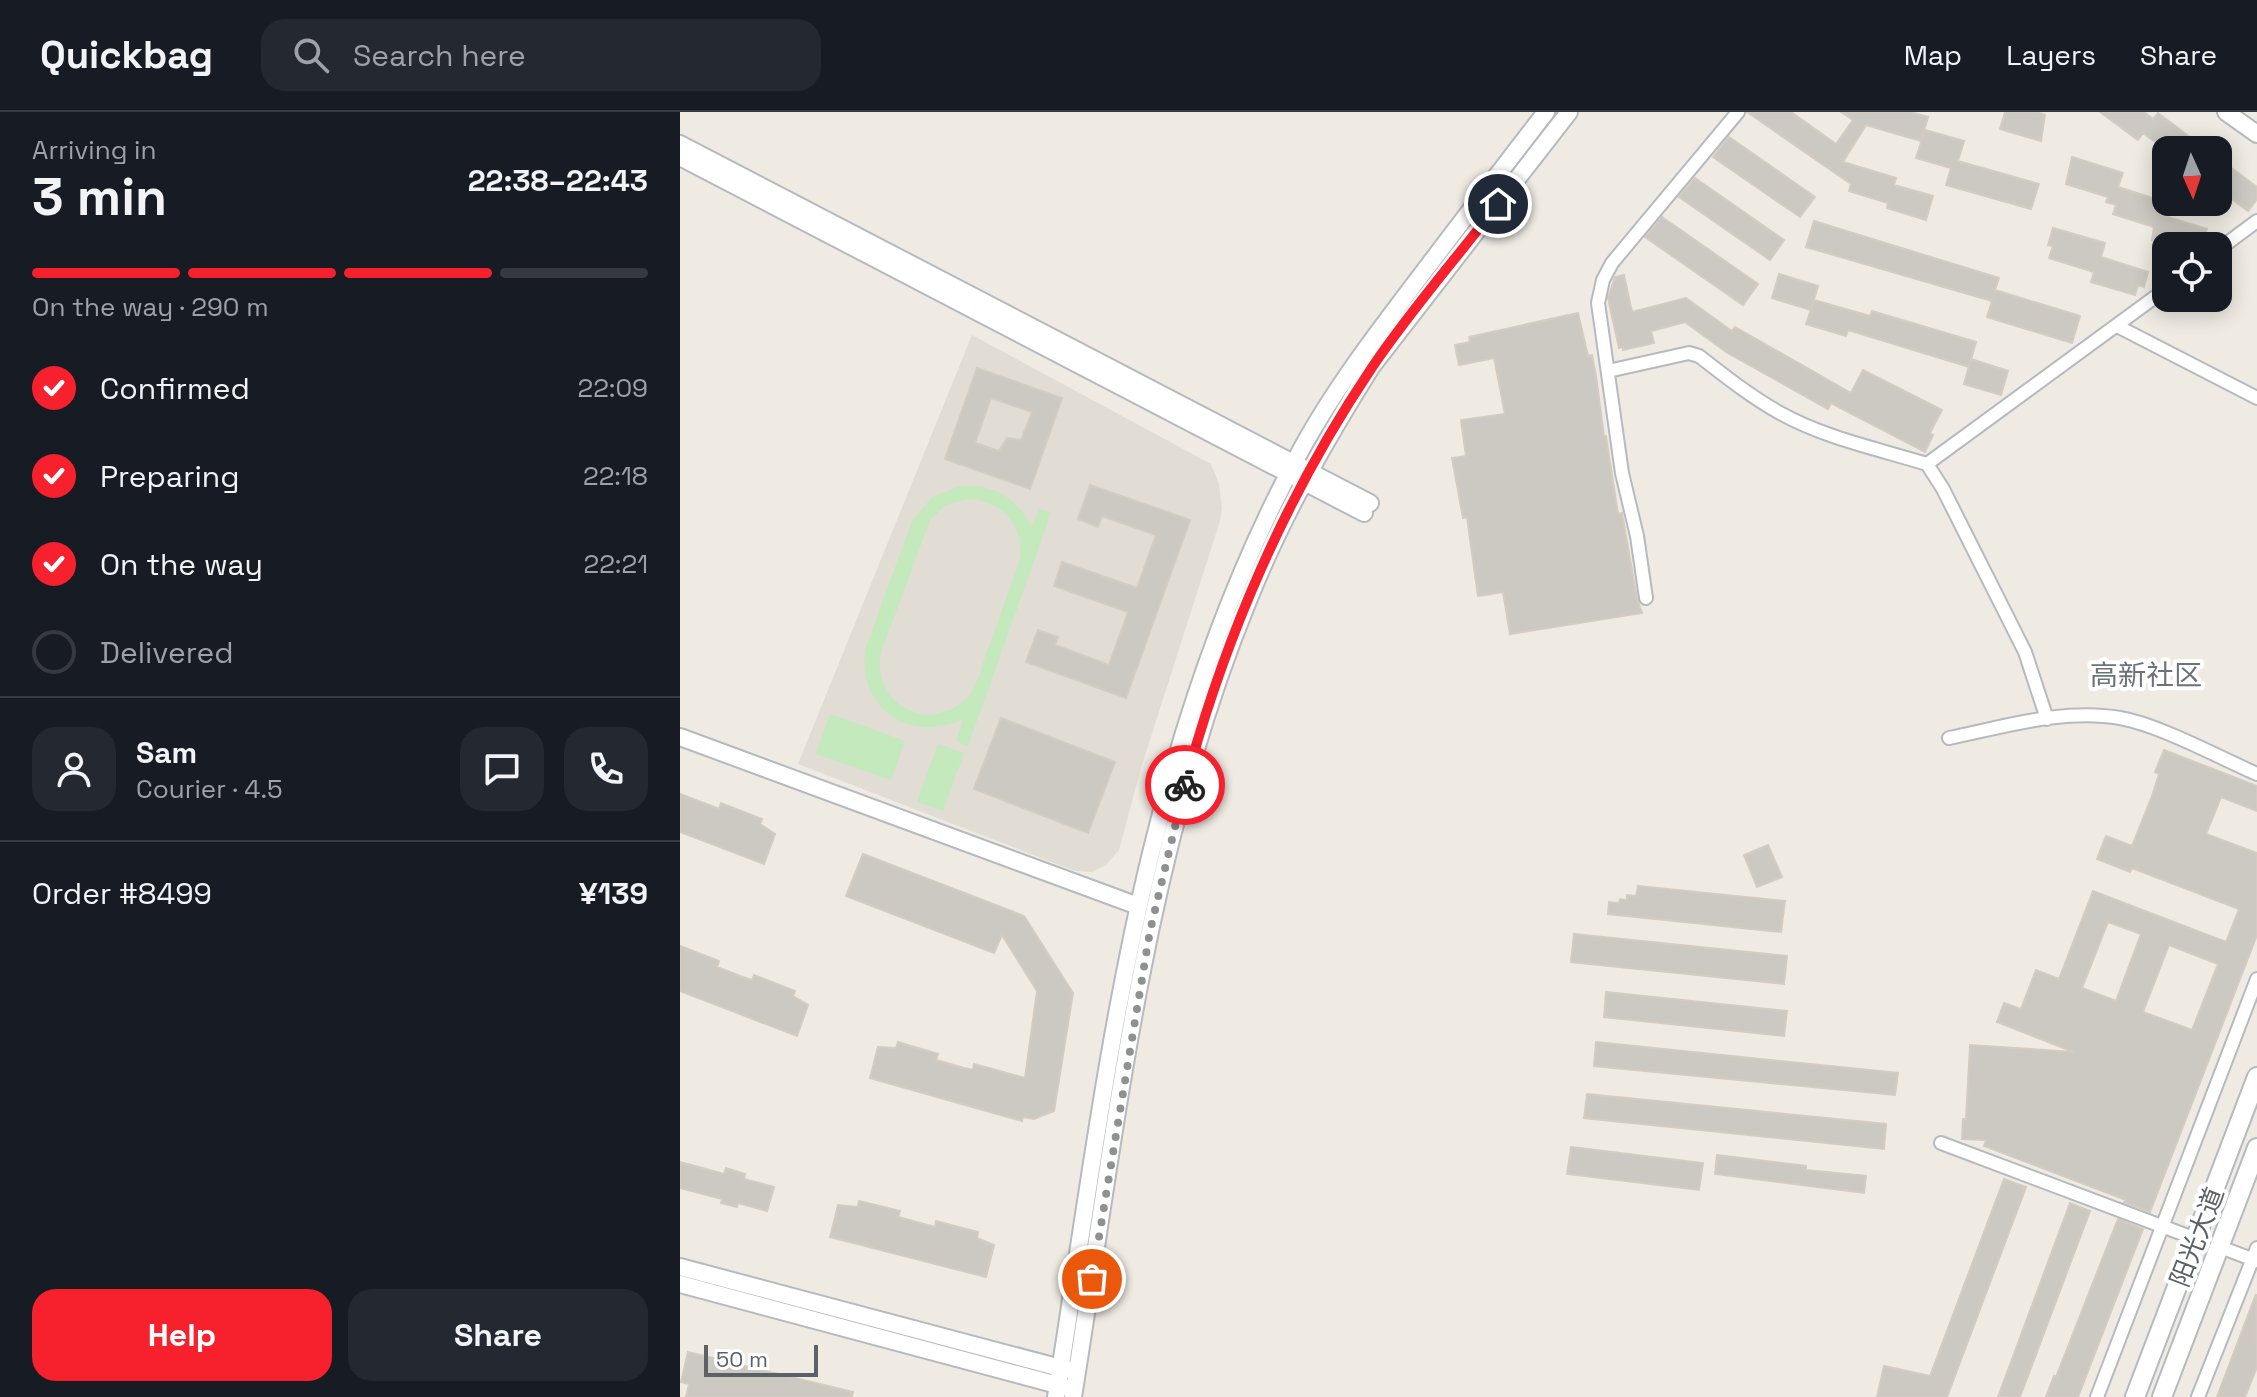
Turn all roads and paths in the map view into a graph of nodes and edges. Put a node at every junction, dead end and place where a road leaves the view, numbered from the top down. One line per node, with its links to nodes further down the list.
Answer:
1 (1546, 112): 15 (street)
2 (1569, 112): 15 (street)
3 (1738, 112): 12 (street)
4 (2226, 112): 5 (street)
5 (2257, 134)
6 (680, 144): 15 (street)
7 (680, 157): 15 (street)
8 (2257, 221): 9 (street)
9 (2232, 240)
10 (2152, 300): 11 (street)
11 (2117, 326): 13 (street); 14 (street)
12 (1608, 371): 14 (street); 17 (street)
13 (2257, 398)
14 (1927, 464): 18 (street)
15 (1299, 472): 16 (street); 22 (street); 33 (street)
16 (1367, 508)
17 (1646, 598)
18 (2047, 719): 20 (street); 21 (street)
19 (680, 737): 22 (street)
20 (1949, 738)
21 (2257, 774)
22 (1138, 906): 33 (street)
23 (2257, 979): 27 (street)
24 (2257, 1077): 28 (main road, 阳光大道)
25 (1941, 1143): 27 (street)
26 (2257, 1148): 29 (main road, 阳光大道)
27 (2163, 1226): 28 (street); 34 (street)
28 (2196, 1239): 35 (main road, 阳光大道)
29 (2220, 1247): 30 (street); 36 (main road, 阳光大道)
30 (2255, 1256): 37 (street)
31 (680, 1267): 33 (street)
32 (680, 1284): 33 (street)
33 (1067, 1385)
34 (2097, 1397)
35 (2135, 1397)
36 (2162, 1397)
37 (2198, 1397)

